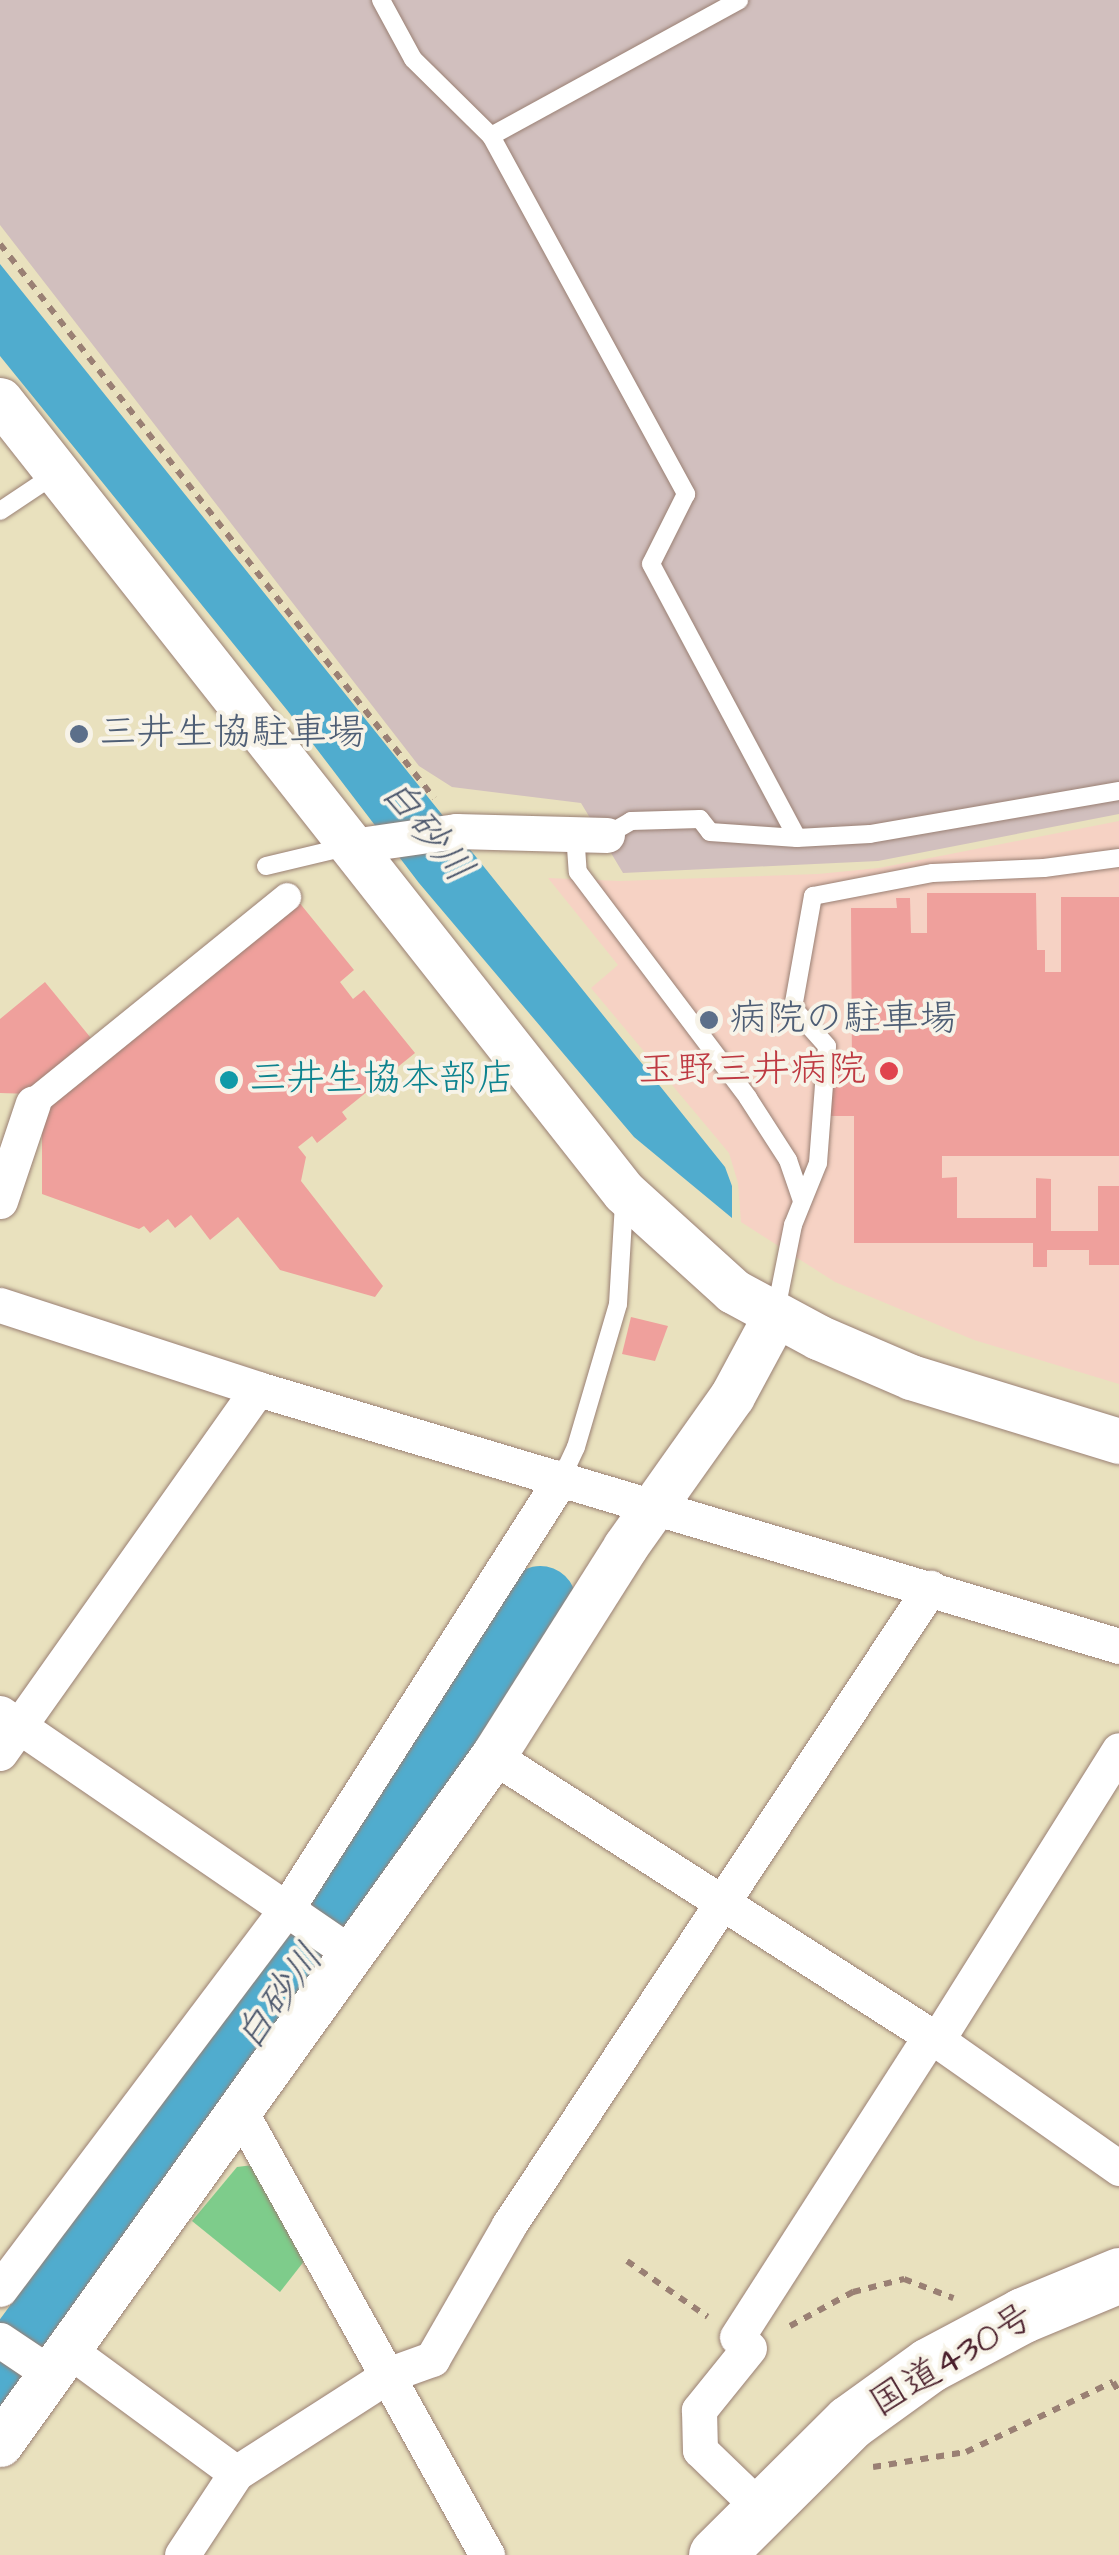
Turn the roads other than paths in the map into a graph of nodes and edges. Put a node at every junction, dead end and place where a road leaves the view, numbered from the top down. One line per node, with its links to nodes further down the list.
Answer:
1 (381, 0): 3 (lane)
2 (739, 0): 3 (lane)
3 (491, 136): 9 (lane)
4 (0, 400): 5 (street)
5 (58, 472): 6 (lane); 10 (street)
6 (0, 511)
7 (1119, 791): 9 (lane)
8 (591, 834): 9 (lane); 10 (street); 17 (lane)
9 (797, 838)
10 (368, 844): 12 (lane); 16 (street)
11 (1119, 858): 17 (lane)
12 (266, 866)
13 (287, 897): 14 (street)
14 (33, 1103): 15 (street)
15 (8, 1145): 18 (street)
16 (624, 1192): 20 (street); 23 (lane)
17 (802, 1201): 20 (lane)
18 (0, 1202)
19 (0, 1305): 21 (street)
20 (775, 1316): 22 (street); 24 (street)
21 (258, 1389): 23 (street); 27 (street)
22 (1119, 1442)
23 (562, 1478): 24 (street); 31 (street)
24 (653, 1505): 25 (street); 29 (street)
25 (930, 1588): 26 (street); 30 (street)
26 (1119, 1646)
27 (6, 1731): 31 (street)
28 (1119, 1750): 33 (street)
29 (493, 1756): 30 (street); 32 (street)
30 (721, 1901): 33 (street); 40 (street)
31 (291, 1915): 32 (street); 37 (street)
32 (343, 1948): 34 (street)
33 (934, 2038): 35 (street); 43 (street)
34 (241, 2113): 39 (street); 40 (street)
35 (1119, 2168)
36 (1119, 2274): 43 (highway, 国道430号)
37 (0, 2289)
38 (0, 2340): 39 (street)
39 (51, 2363): 41 (street); 42 (street)
40 (390, 2374): 42 (street); 45 (street)
41 (0, 2444)
42 (236, 2473): 44 (street)
43 (760, 2508): 46 (highway, 国道430号)
44 (182, 2555)
45 (487, 2555)
46 (716, 2555)

